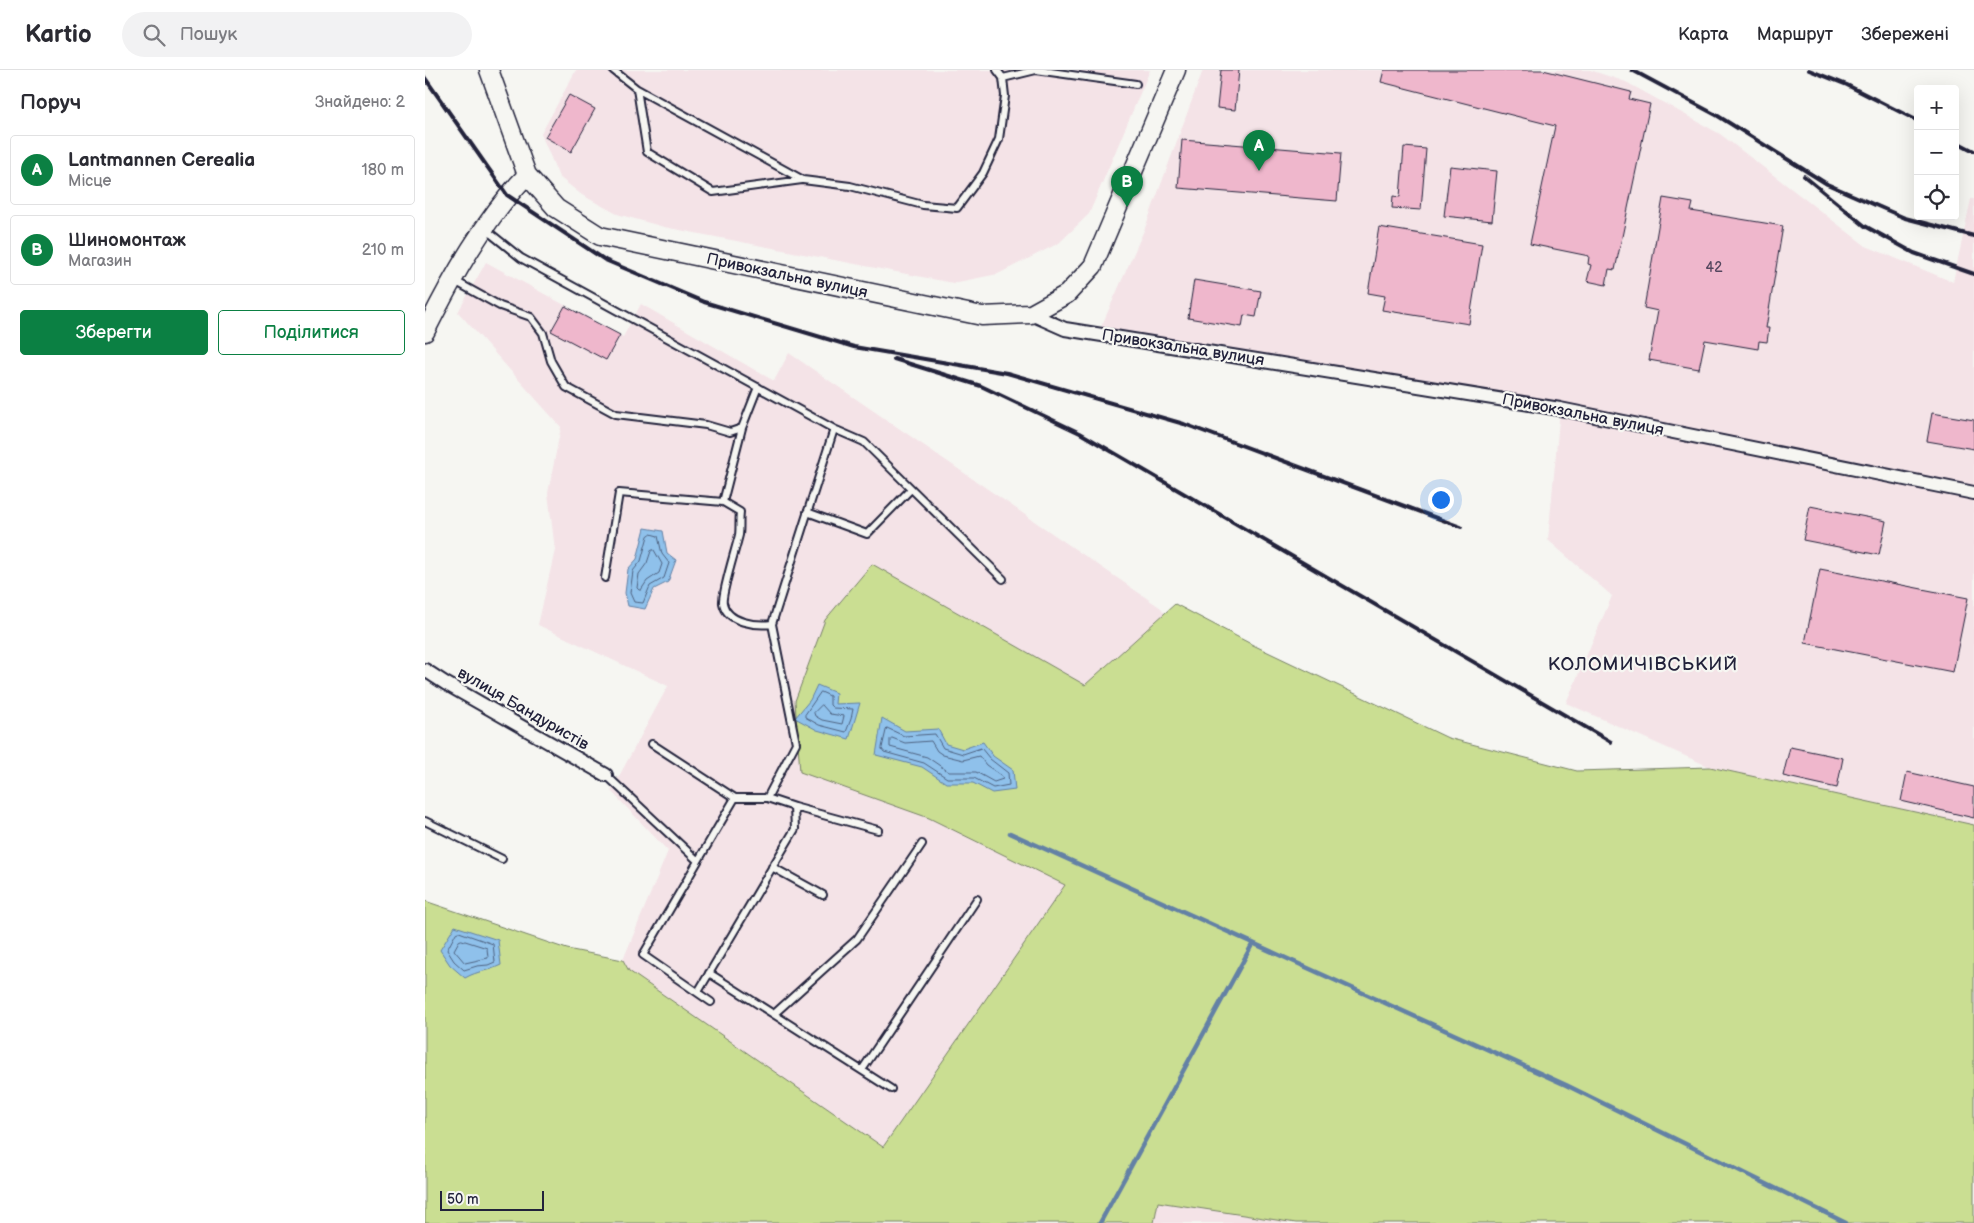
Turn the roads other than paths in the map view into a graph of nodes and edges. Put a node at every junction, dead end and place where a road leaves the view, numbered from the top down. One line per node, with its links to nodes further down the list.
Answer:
1 (489, 70): 8 (main road, Привокзальна вулиця)
2 (613, 70): 7 (lane)
3 (997, 70): 5 (lane)
4 (1175, 70): 12 (main road)
5 (1003, 78): 6 (lane); 9 (lane)
6 (1136, 84)
7 (637, 89): 9 (lane); 9 (lane)
8 (527, 175): 10 (main road); 12 (main road, Привокзальна вулиця)
9 (803, 180)
10 (485, 229): 11 (main road); 14 (lane)
11 (452, 280): 13 (main road); 15 (lane)
12 (1031, 314): 18 (street, Привокзальна вулиця)
13 (425, 332)
14 (757, 387): 15 (lane); 16 (lane)
15 (742, 428): 19 (lane)
16 (834, 429): 17 (lane); 20 (lane)
17 (911, 489): 20 (lane); 22 (lane)
18 (1974, 494)
19 (723, 502): 21 (lane); 23 (lane)
20 (807, 512): 23 (lane)
21 (605, 578)
22 (1003, 579)
23 (772, 624): 28 (lane)
24 (425, 670): 26 (street, вулиця Бандуристів)
25 (652, 744): 27 (lane)
26 (606, 775): 34 (lane)
27 (735, 798): 28 (lane); 34 (lane)
28 (767, 798): 29 (lane)
29 (794, 807): 31 (lane); 35 (lane)
30 (425, 821): 33 (lane)
31 (878, 830)
32 (922, 844): 41 (lane)
33 (502, 859)
34 (698, 861): 39 (lane)
35 (772, 867): 36 (lane); 38 (lane)
36 (823, 895)
37 (977, 899): 42 (lane)
38 (709, 973): 39 (lane); 41 (lane)
39 (697, 992): 40 (lane)
40 (711, 1002)
41 (774, 1014): 42 (lane)
42 (862, 1070): 43 (lane)
43 (891, 1088)

